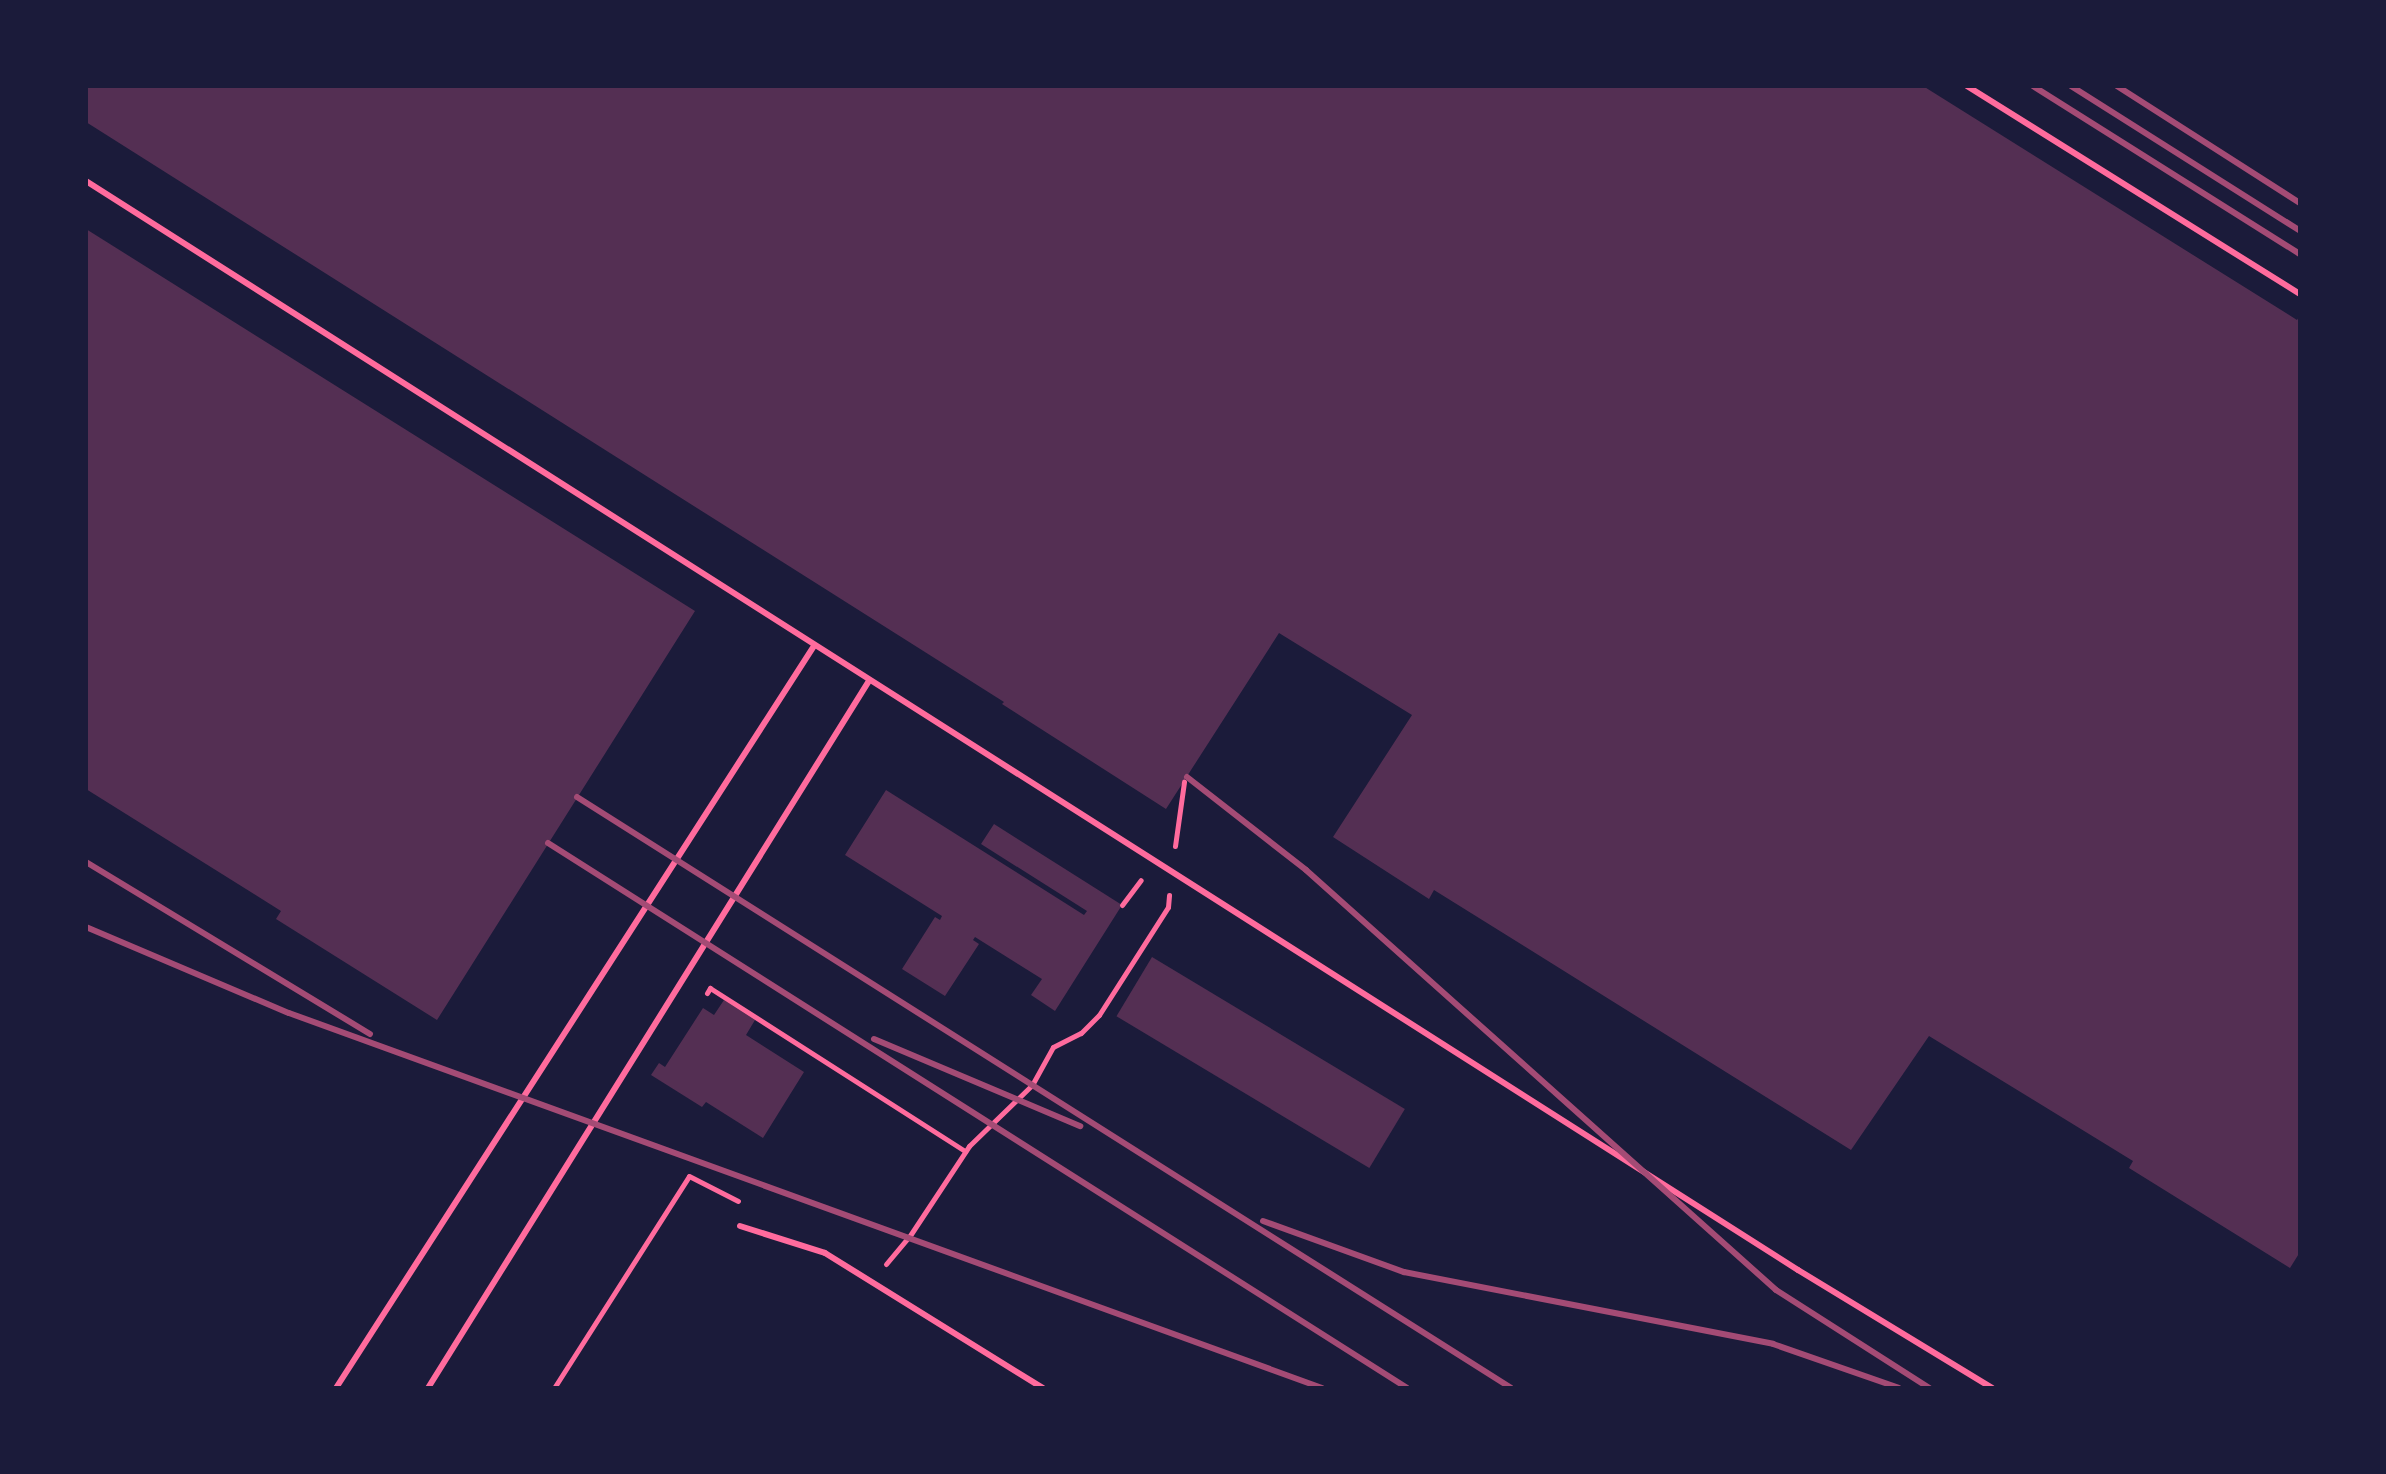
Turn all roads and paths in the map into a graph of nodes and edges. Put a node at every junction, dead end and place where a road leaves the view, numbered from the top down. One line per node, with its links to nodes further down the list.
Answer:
1 (1967, 86): 3 (lane)
2 (86, 181): 4 (lane)
3 (2300, 294)
4 (814, 646): 5 (lane); 13 (lane)
5 (869, 681): 7 (lane); 14 (lane)
6 (1184, 782): 7 (path)
7 (1171, 873): 9 (path); 17 (lane)
8 (702, 1000): 9 (path)
9 (965, 1151): 12 (path)
10 (744, 1203): 15 (path)
11 (740, 1226): 16 (lane)
12 (878, 1259)
13 (336, 1388)
14 (428, 1388)
15 (554, 1388)
16 (1043, 1388)
17 (1992, 1388)

